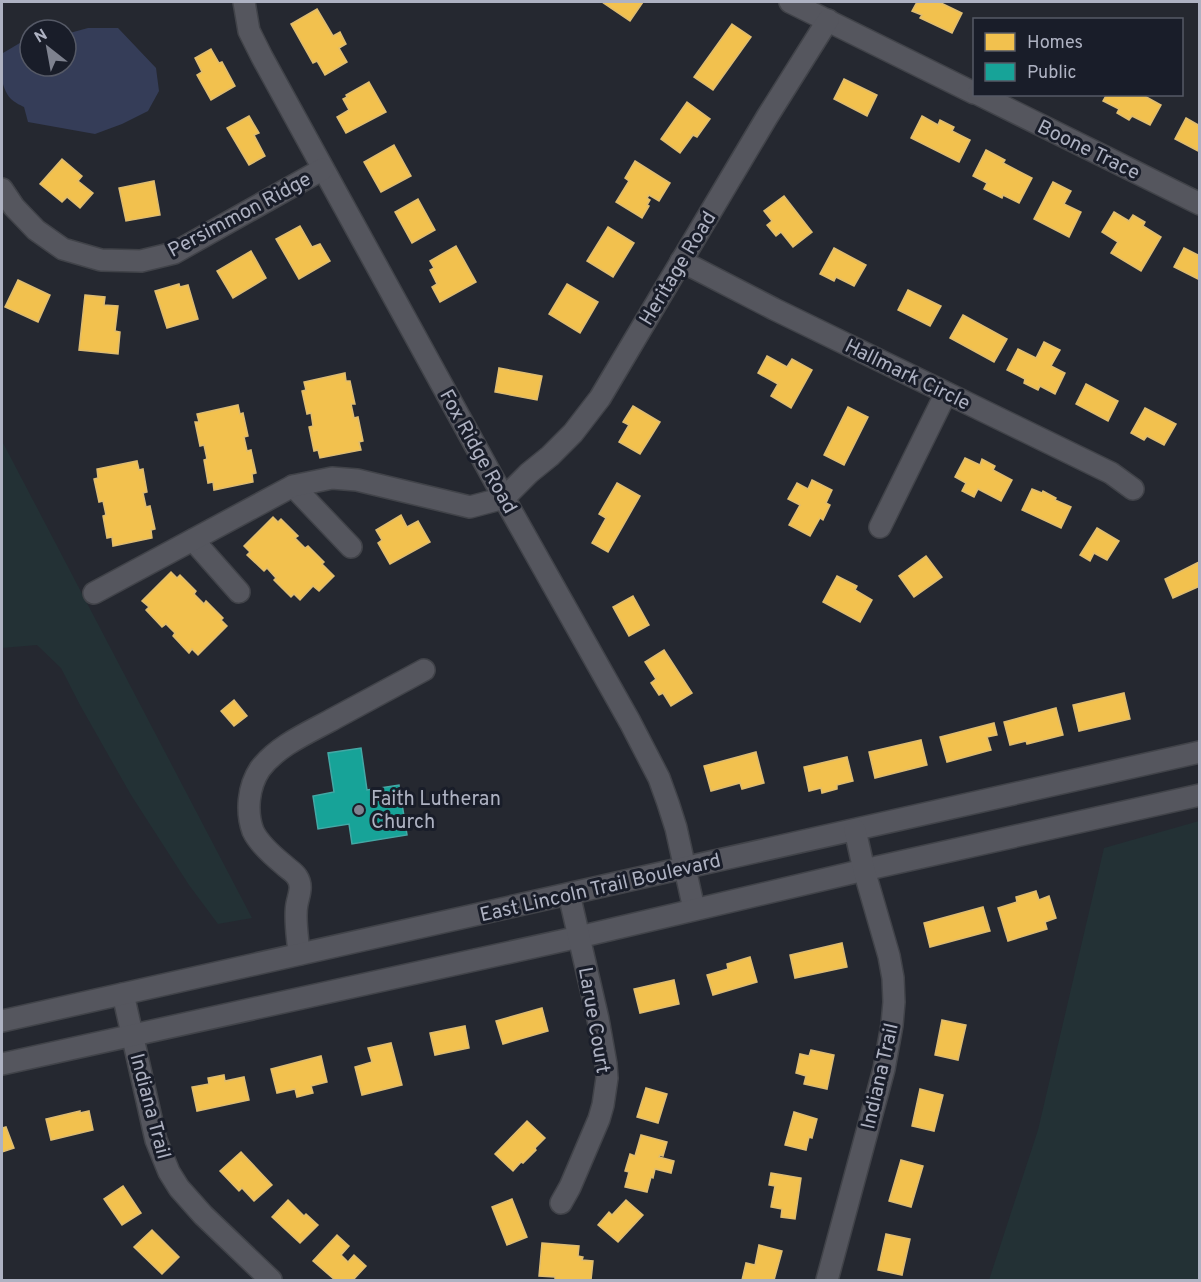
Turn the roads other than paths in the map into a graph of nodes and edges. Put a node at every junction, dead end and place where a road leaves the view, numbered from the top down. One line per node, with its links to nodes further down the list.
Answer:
1 (244, 2): 6 (street, Fox Ridge Road)
2 (790, 2): 3 (street, Boone Trace)
3 (828, 20): 4 (street, Boone Trace); 9 (street, Heritage Road)
4 (973, 92)
5 (980, 96): 8 (street, Boone Trace)
6 (323, 169): 7 (street, Persimmon Ridge); 13 (street, Fox Ridge Road)
7 (2, 189)
8 (1200, 204)
9 (681, 261): 10 (street, Hallmark Circle); 13 (street, Heritage Road)
10 (946, 393): 12 (street, Hallmark Circle); 14 (street)
11 (293, 486): 13 (street); 15 (street); 16 (street)
12 (1133, 489)
13 (504, 498): 23 (street, Fox Ridge Road)
14 (880, 527)
15 (193, 540): 17 (street); 18 (street)
16 (351, 546)
17 (239, 592)
18 (94, 593)
19 (424, 670): 28 (street)
20 (1200, 752): 22 (street, East Lincoln Trail Boulevard)
21 (1200, 795): 24 (street)
22 (855, 830): 23 (street, East Lincoln Trail Boulevard); 24 (street, Indiana Trail)
23 (685, 867): 25 (street, East Lincoln Trail Boulevard); 26 (street, Fox Ridge Road)
24 (864, 870): 26 (street); 35 (street, Indiana Trail)
25 (569, 894): 27 (street, Larue Court); 28 (street, East Lincoln Trail Boulevard)
26 (694, 909): 27 (street)
27 (579, 937): 31 (street); 33 (street, Larue Court)
28 (299, 954): 29 (street, East Lincoln Trail Boulevard)
29 (123, 994): 30 (street, East Lincoln Trail Boulevard); 31 (street, Indiana Trail)
30 (2, 1022)
31 (132, 1034): 32 (street); 34 (street, Indiana Trail)
32 (2, 1064)
33 (561, 1203)
34 (271, 1281)
35 (827, 1281)

